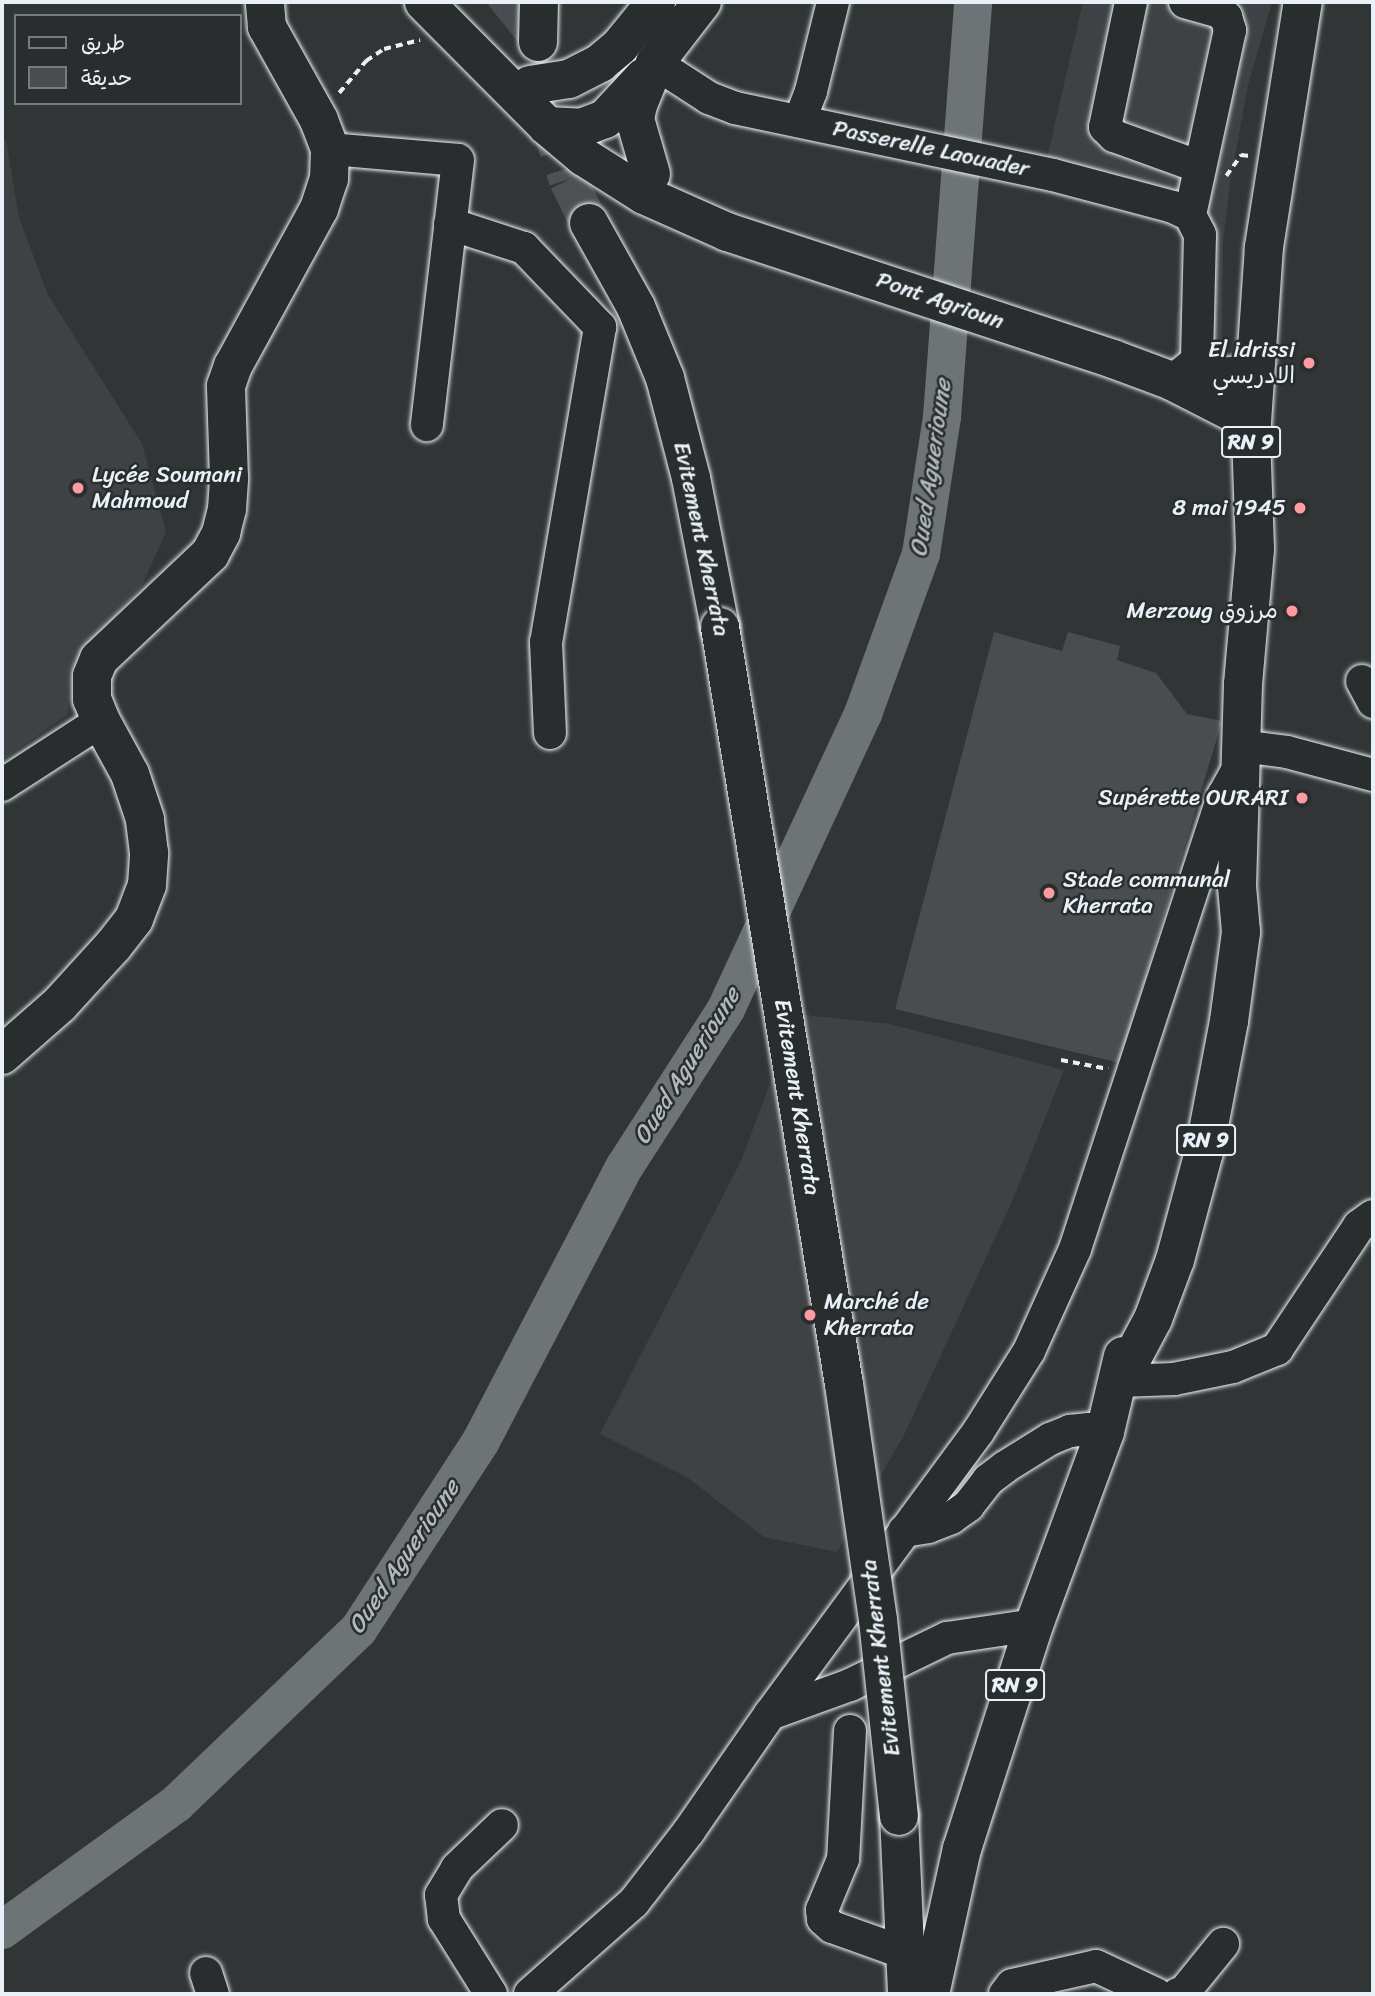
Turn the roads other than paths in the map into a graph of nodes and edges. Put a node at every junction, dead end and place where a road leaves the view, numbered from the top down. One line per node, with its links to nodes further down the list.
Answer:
1 (265, 2): 13 (main road)
2 (286, 2): 13 (main road)
3 (424, 2): 11 (main road)
4 (540, 2): 12 (main road)
5 (656, 2): 15 (main road)
6 (702, 2): 14 (main road)
7 (833, 2): 16 (street)
8 (1131, 2): 19 (street)
9 (1303, 2): 25 (main road, RN 9)
10 (1197, 4): 19 (street)
11 (456, 19): 15 (main road); 17 (main road)
12 (538, 42)
13 (280, 47): 18 (main road)
14 (655, 63): 16 (street, Passerelle Laouader); 17 (main road); 20 (main road)
15 (530, 85): 17 (main road)
16 (805, 121): 21 (street, Passerelle Laouader)
17 (564, 127): 20 (main road); 24 (main road)
18 (324, 134): 23 (street); 29 (main road)
19 (1200, 167): 21 (street)
20 (651, 174): 24 (main road)
21 (1190, 215): 26 (street)
22 (589, 223): 44 (main road, Evitement Kherrata, bridge)
23 (450, 224): 28 (street); 30 (street)
24 (766, 242): 26 (main road, Pont Agrioun)
25 (1255, 374): 26 (main road); 27 (main road, RN 9)
26 (1172, 381): 27 (main road, Pont Agrioun)
27 (1252, 422): 31 (main road, RN 9)
28 (427, 425)
29 (101, 721): 33 (street); 34 (main road)
30 (550, 733)
31 (1241, 755): 32 (street); 36 (main road, RN 9); 38 (street)
32 (1373, 775)
33 (2, 785)
34 (2, 1055)
35 (1373, 1216): 36 (street)
36 (1119, 1381): 37 (main road, RN 9)
37 (1105, 1432): 38 (street); 39 (main road, RN 9)
38 (904, 1531): 40 (street)
39 (1034, 1625): 40 (street); 48 (main road, RN 9)
40 (770, 1714): 46 (street)
41 (850, 1731): 44 (street)
42 (502, 1825): 45 (street)
43 (1223, 1944): 51 (street)
44 (905, 1953): 47 (main road, Evitement Kherrata)
45 (491, 1994)
46 (530, 1994)
47 (907, 1994)
48 (930, 1994)
49 (1005, 1994): 50 (street)
50 (1156, 1994)
51 (1178, 1994)

